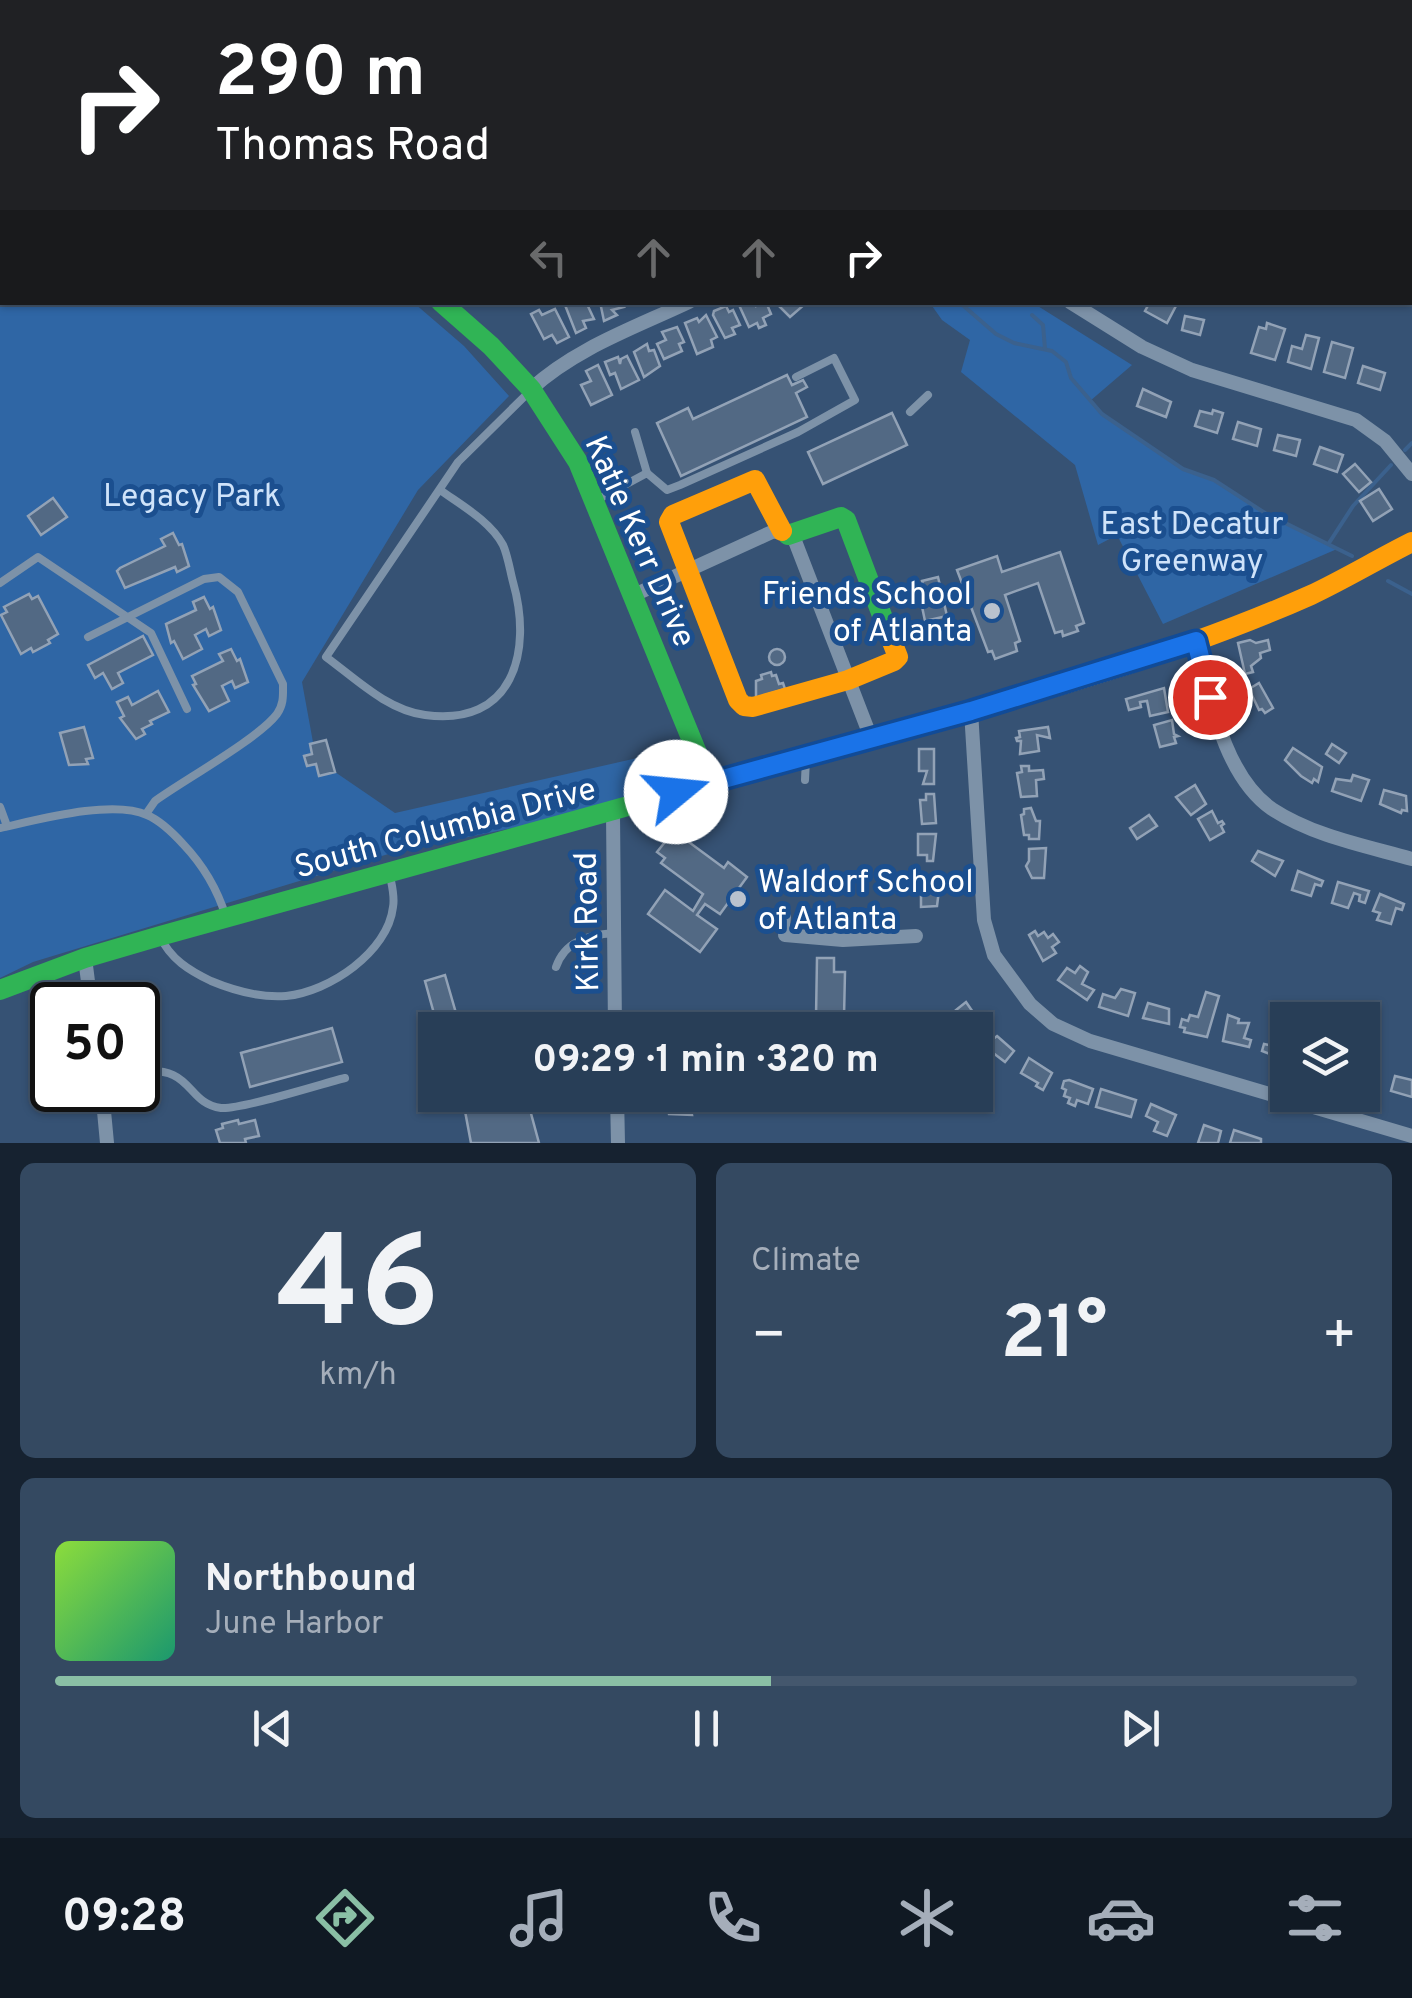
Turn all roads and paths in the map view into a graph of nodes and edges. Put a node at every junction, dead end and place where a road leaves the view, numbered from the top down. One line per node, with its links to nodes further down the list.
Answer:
1 (445, 305): 5 (main road, Katie Kerr Drive)
2 (682, 305): 5 (street)
3 (1075, 305): 10 (street)
4 (796, 377): 9 (lane)
5 (531, 390): 11 (lane); 12 (main road, Katie Kerr Drive)
6 (928, 396): 7 (lane)
7 (910, 412)
8 (635, 432): 9 (lane)
9 (647, 474): 12 (lane)
10 (1412, 474)
11 (440, 490): 11 (lane)
12 (595, 501): 17 (main road, Katie Kerr Drive)
13 (785, 533): 15 (street); 15 (main road); 21 (street); 21 (main road)
14 (1412, 542): 20 (main road, South Columbia Drive)
15 (688, 570): 17 (street); 21 (main road)
16 (0, 583): 18 (lane)
17 (634, 594): 27 (main road, Katie Kerr Drive)
18 (125, 618): 19 (lane); 22 (lane); 30 (lane)
19 (88, 637)
20 (1196, 641): 23 (main road, South Columbia Drive); 32 (street)
21 (848, 680): 24 (street)
22 (188, 708)
23 (971, 711): 24 (main road, South Columbia Drive); 49 (street)
24 (871, 738): 25 (main road, South Columbia Drive)
25 (807, 756): 26 (lane); 27 (main road, South Columbia Drive)
26 (804, 780)
27 (708, 782): 29 (main road, South Columbia Drive)
28 (0, 808): 31 (lane)
29 (613, 813): 33 (main road, South Columbia Drive); 36 (street, Kirk Road)
30 (146, 814): 31 (lane); 34 (lane)
31 (4, 827)
32 (1412, 859)
33 (390, 874): 34 (main road, South Columbia Drive); 37 (lane)
34 (226, 917): 37 (main road, South Columbia Drive)
35 (787, 917): 38 (lane)
36 (614, 933): 41 (lane); 44 (street, Kirk Road)
37 (160, 936): 40 (main road, South Columbia Drive)
38 (785, 936): 39 (street)
39 (916, 936)
40 (84, 958): 42 (street); 43 (main road, South Columbia Drive)
41 (556, 967)
42 (88, 982)
43 (0, 990)
44 (615, 1012)
45 (160, 1072): 46 (lane)
46 (345, 1078)
47 (104, 1112): 50 (street)
48 (617, 1112): 51 (street)
49 (1412, 1136)
50 (107, 1143)
51 (618, 1143)

